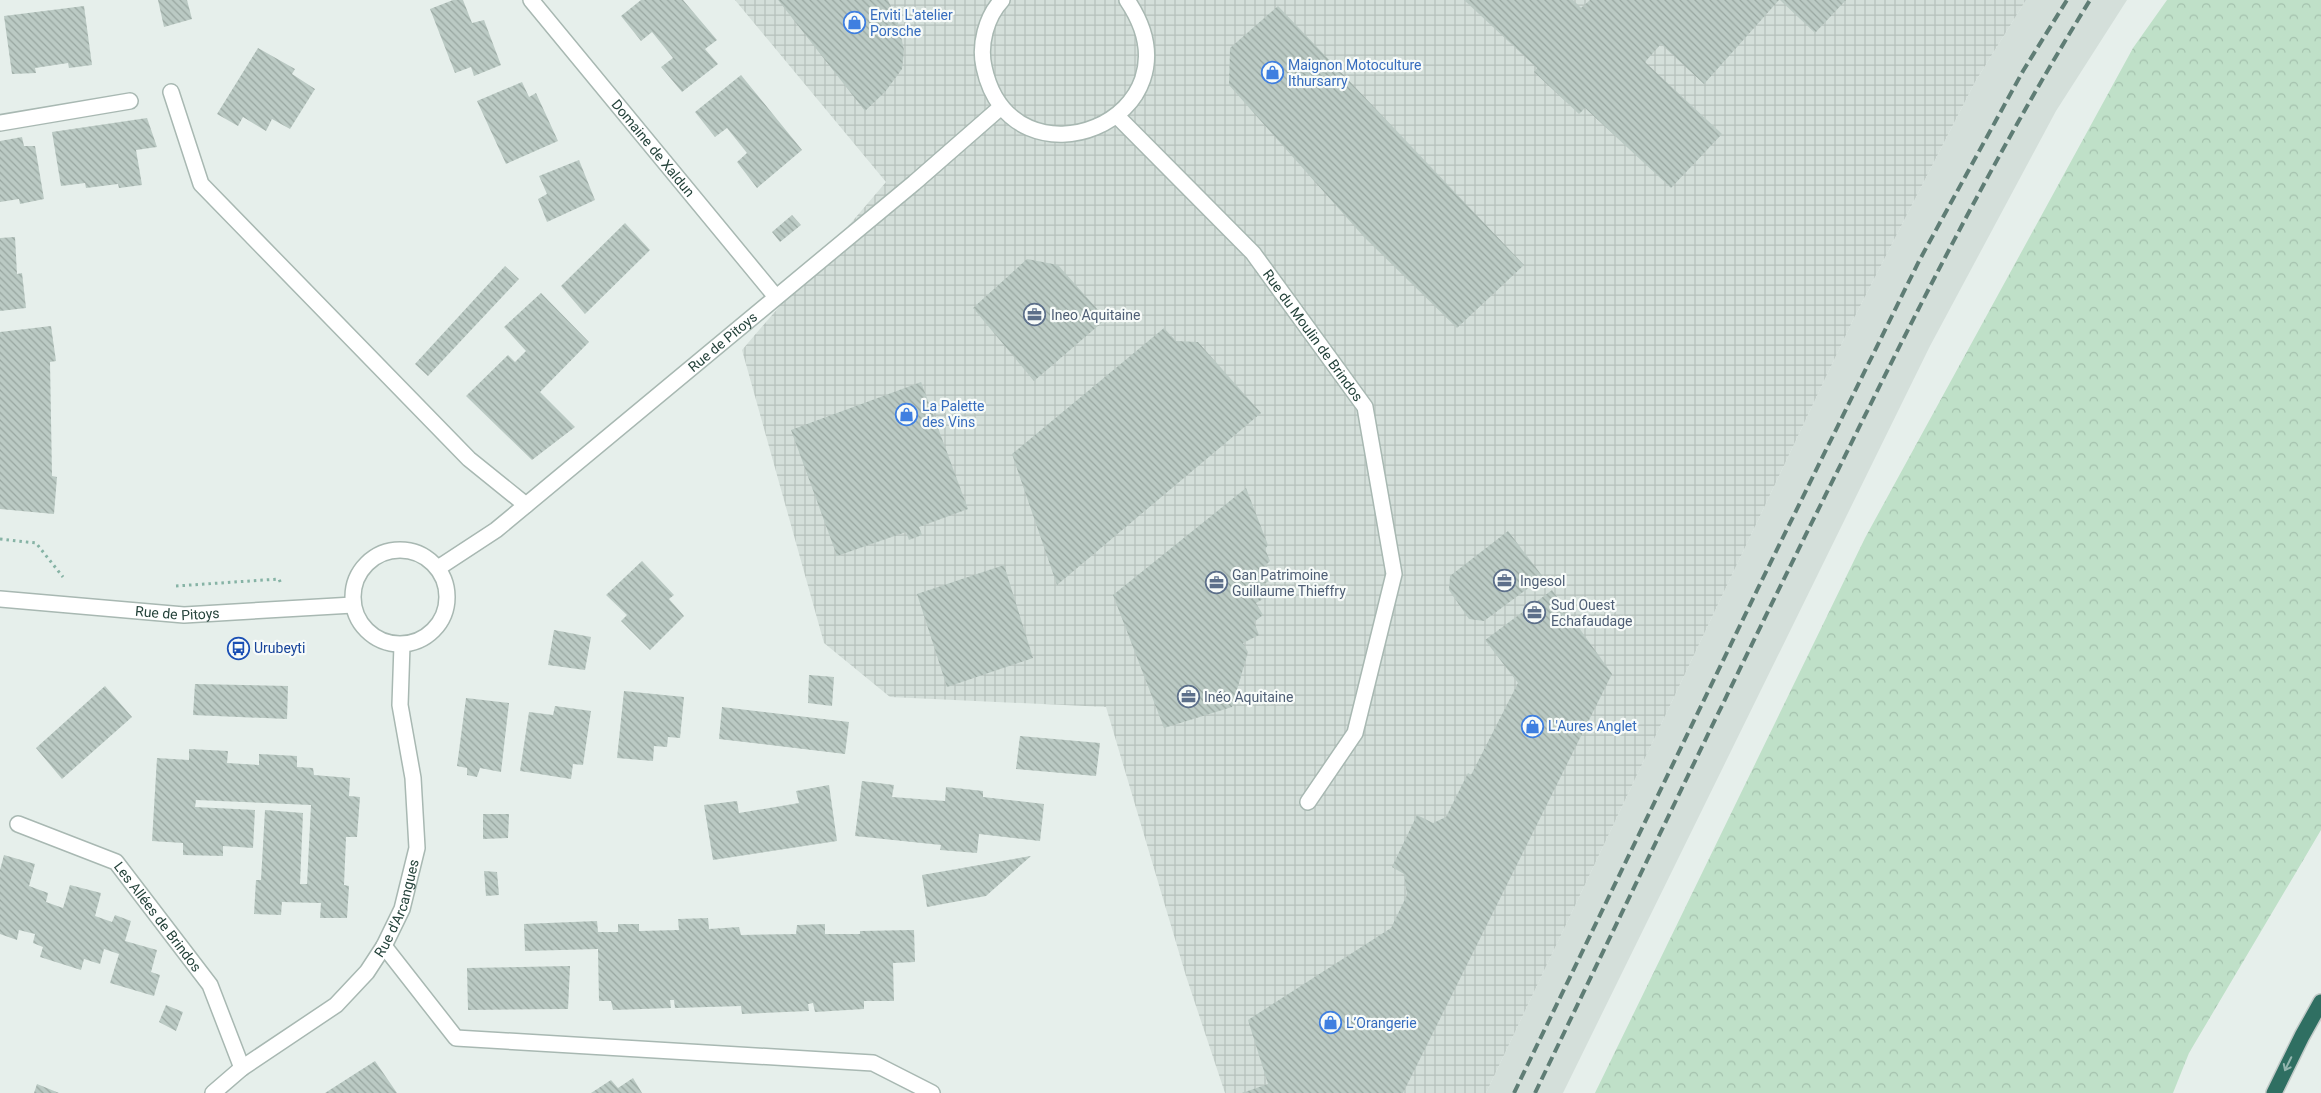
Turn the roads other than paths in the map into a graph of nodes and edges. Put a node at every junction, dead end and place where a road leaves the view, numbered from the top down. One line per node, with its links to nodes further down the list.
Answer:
1 (531, 0): 9 (street, Domaine de Xaldun)
2 (1127, 0): 7 (street)
3 (998, 2): 6 (street)
4 (171, 92): 10 (street)
5 (130, 101): 8 (street)
6 (1002, 107): 7 (street); 9 (street, Rue de Pitoys)
7 (1117, 116): 15 (street, Rue du Moulin de Brindos)
8 (0, 123)
9 (776, 298): 10 (street, Rue de Pitoys)
10 (526, 505): 11 (street, Rue de Pitoys)
11 (438, 568): 13 (street); 14 (street)
12 (0, 599): 13 (street, Rue de Pitoys)
13 (353, 605): 14 (street)
14 (402, 645): 17 (street, Rue d'Arcangues)
15 (1308, 802)
16 (18, 824): 19 (street, Les Allées de Brindos)
17 (384, 946): 19 (street, Rue d'Arcangues); 21 (street)
18 (2321, 1002): 22 (highway, one-way to 22)
19 (242, 1068): 20 (street, Rue d'Arcangues)
20 (213, 1093)
21 (932, 1093)
22 (2274, 1093)

